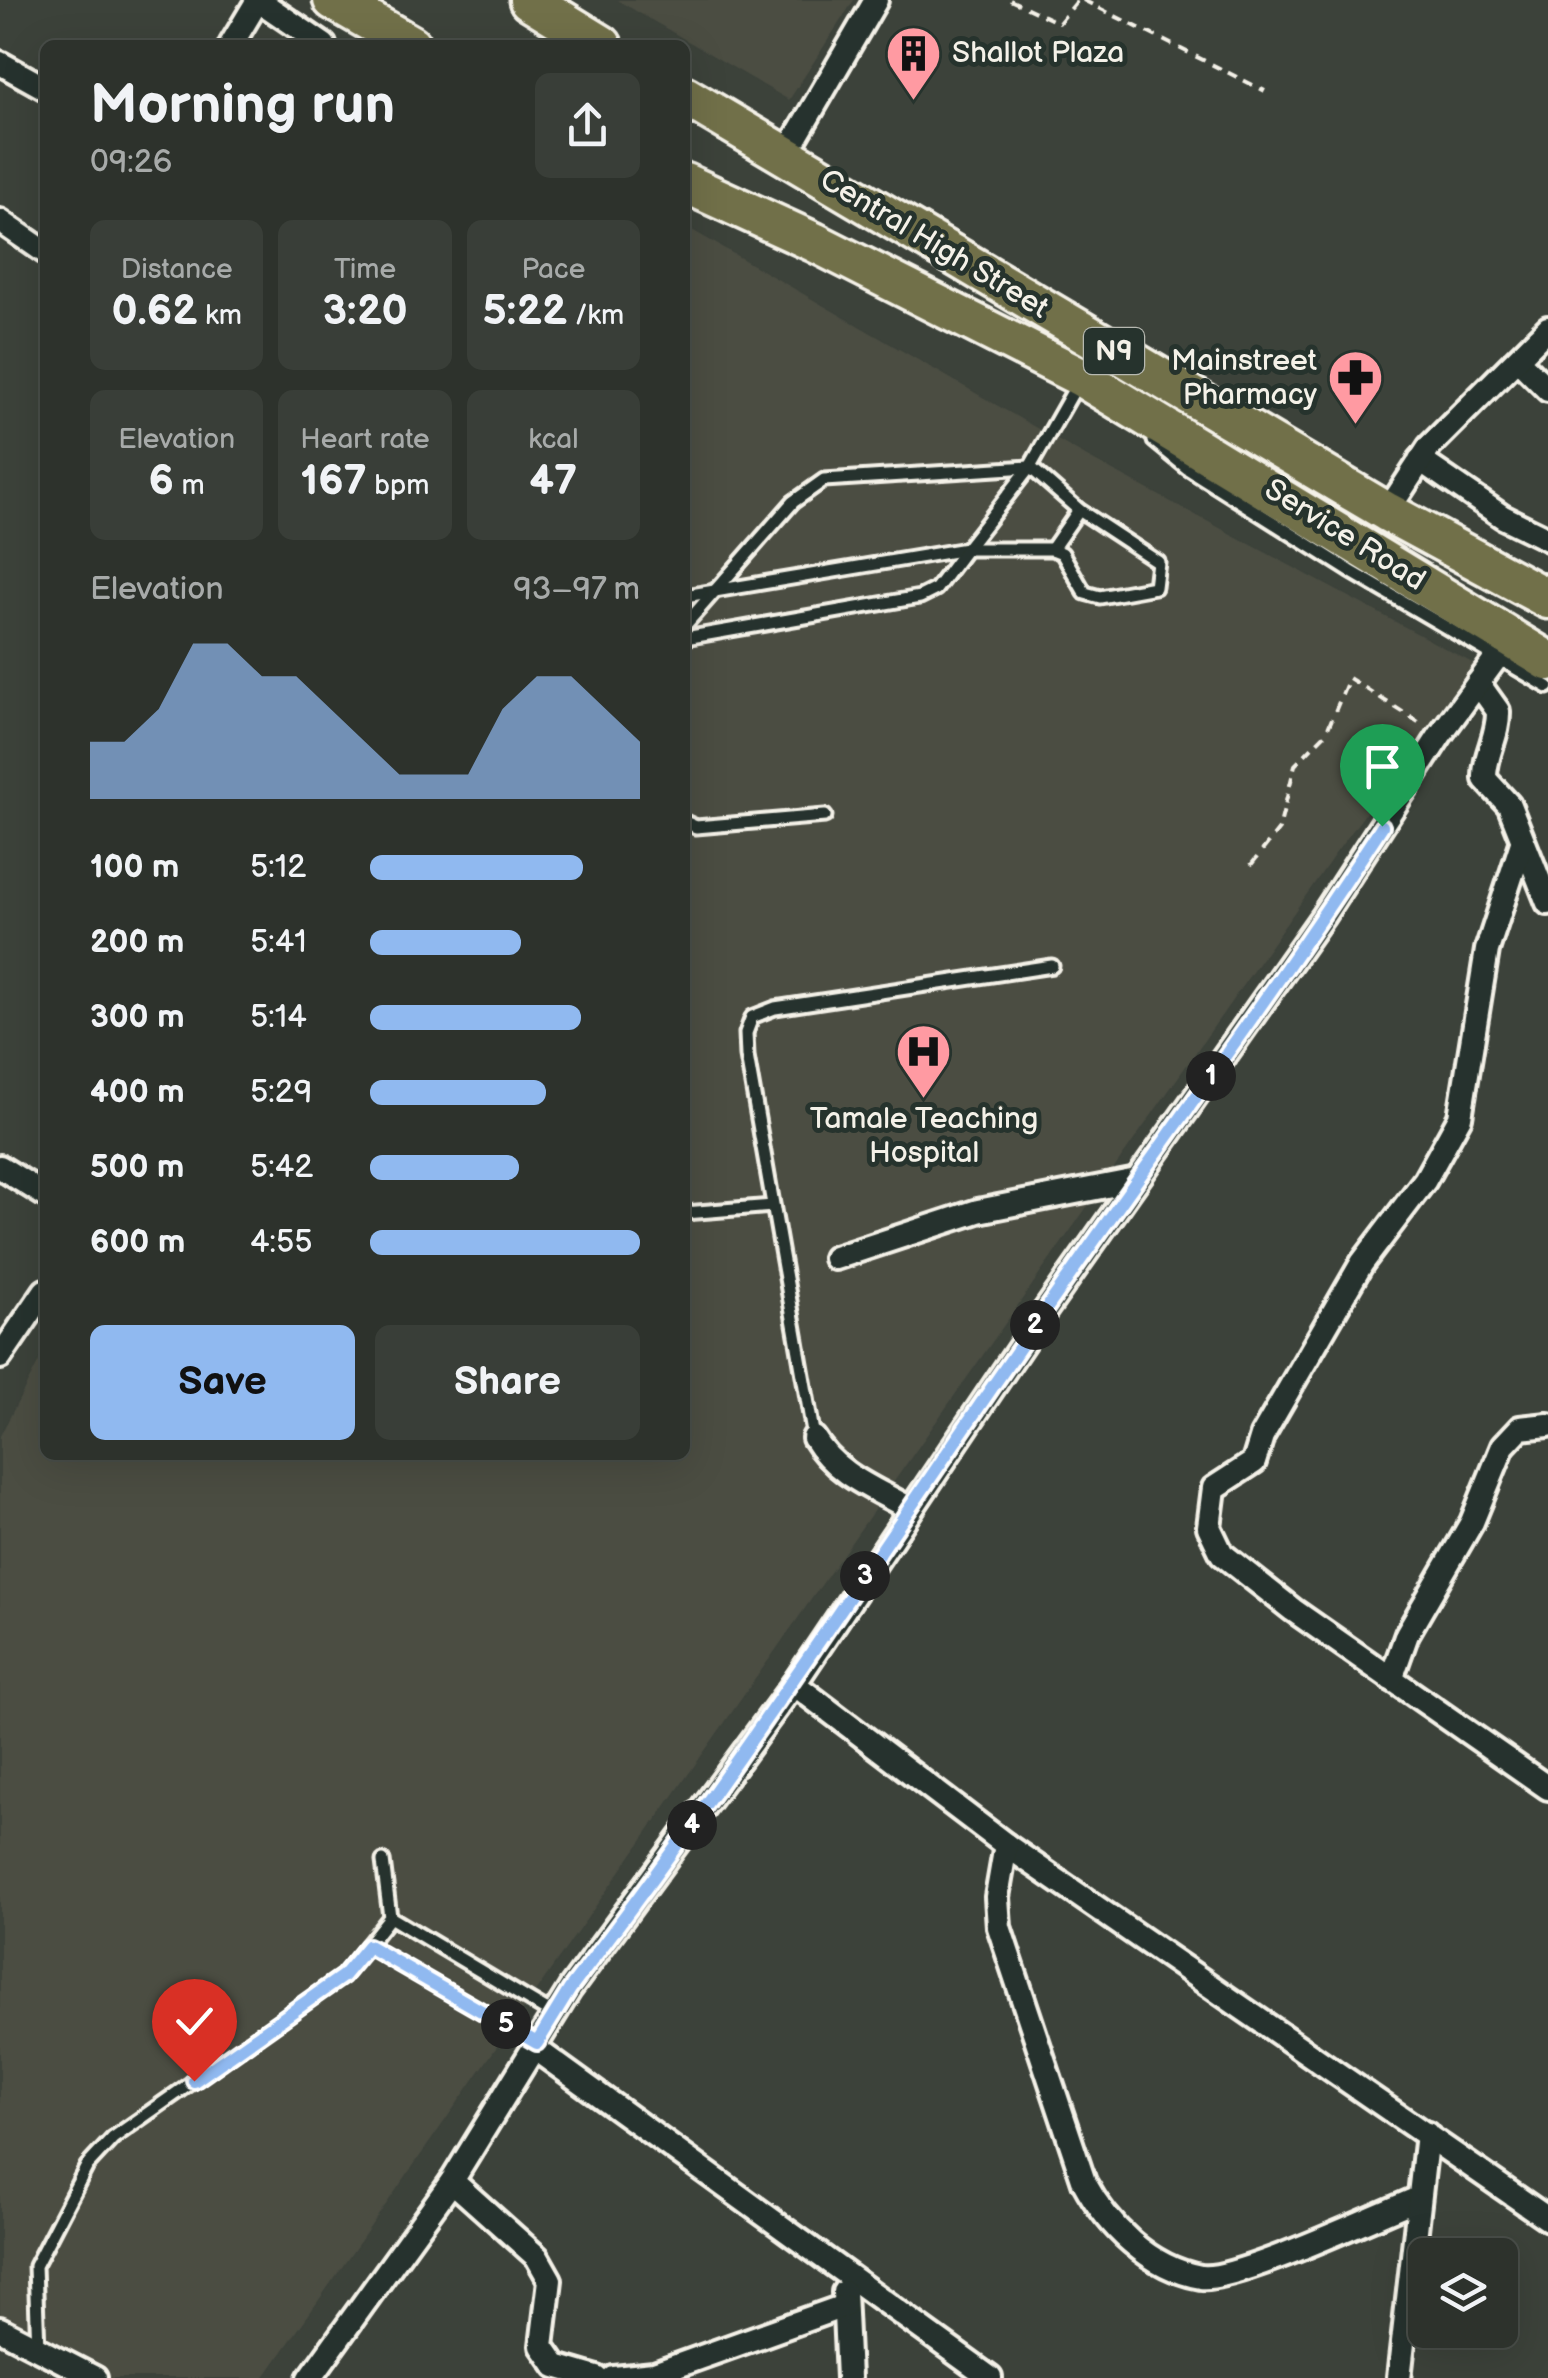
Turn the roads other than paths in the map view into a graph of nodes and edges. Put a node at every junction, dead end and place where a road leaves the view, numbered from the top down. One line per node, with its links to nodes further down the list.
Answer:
1 (334, 0): 6 (highway)
2 (529, 0): 7 (highway)
3 (876, 0): 11 (street)
4 (234, 40): 5 (street)
5 (317, 40)
6 (402, 40)
7 (594, 40)
8 (0, 63): 9 (street)
9 (40, 85)
10 (690, 99): 11 (highway, Central High Street / N9)
11 (784, 156): 22 (highway, Central High Street / N9)
12 (690, 185): 17 (highway, Central High Street / N9)
13 (0, 221): 14 (street)
14 (40, 249)
15 (1548, 328): 16 (street)
16 (1519, 361): 18 (street); 19 (street)
17 (1081, 377): 20 (lane); 31 (highway, Central High Street / N9)
18 (1548, 390)
19 (1420, 460): 22 (street); 23 (street)
20 (1030, 467): 21 (lane); 24 (lane); 26 (lane)
21 (1080, 510): 25 (lane); 25 (lane)
22 (1387, 512): 28 (highway, Central High Street / N9)
23 (1548, 540)
24 (966, 549): 25 (lane); 26 (lane); 30 (lane)
25 (1052, 549)
26 (719, 592): 27 (lane); 29 (lane)
27 (690, 595)
28 (1548, 599)
29 (690, 620)
30 (690, 637)
31 (1497, 645): 32 (highway, Central High Street / N9); 33 (street); 34 (lane)
32 (1548, 661)
33 (1478, 683): 37 (street); 41 (street)
34 (1548, 687)
35 (825, 816): 36 (lane)
36 (690, 825)
37 (1522, 843): 38 (street); 51 (street)
38 (1548, 903)
39 (1052, 966): 43 (lane)
40 (0, 1167): 42 (street)
41 (1138, 1180): 45 (street); 50 (street)
42 (40, 1192)
43 (773, 1206): 44 (lane); 49 (lane)
44 (690, 1213)
45 (835, 1258)
46 (40, 1298): 47 (street)
47 (0, 1357)
48 (1548, 1425): 51 (street)
49 (814, 1438): 50 (street)
50 (910, 1508): 52 (street)
51 (1391, 1678): 53 (street)
52 (794, 1684): 54 (street); 58 (street)
53 (1548, 1788)
54 (1006, 1846): 60 (street); 62 (street)
55 (383, 1861): 56 (lane)
56 (390, 1917): 57 (lane); 58 (lane)
57 (368, 1946): 59 (lane); 67 (lane)
58 (554, 2016): 59 (street)
59 (535, 2046): 61 (street); 64 (street)
60 (1427, 2134): 62 (street); 63 (street)
61 (452, 2181): 69 (street); 70 (street)
62 (1419, 2198): 74 (street)
63 (1548, 2219)
64 (845, 2274): 65 (street); 73 (street)
65 (844, 2306): 71 (street); 72 (street)
66 (0, 2328): 67 (street)
67 (38, 2349): 68 (street)
68 (95, 2378)
69 (310, 2378)
70 (597, 2378)
71 (614, 2378)
72 (848, 2378)
73 (990, 2378)
74 (1399, 2378)

